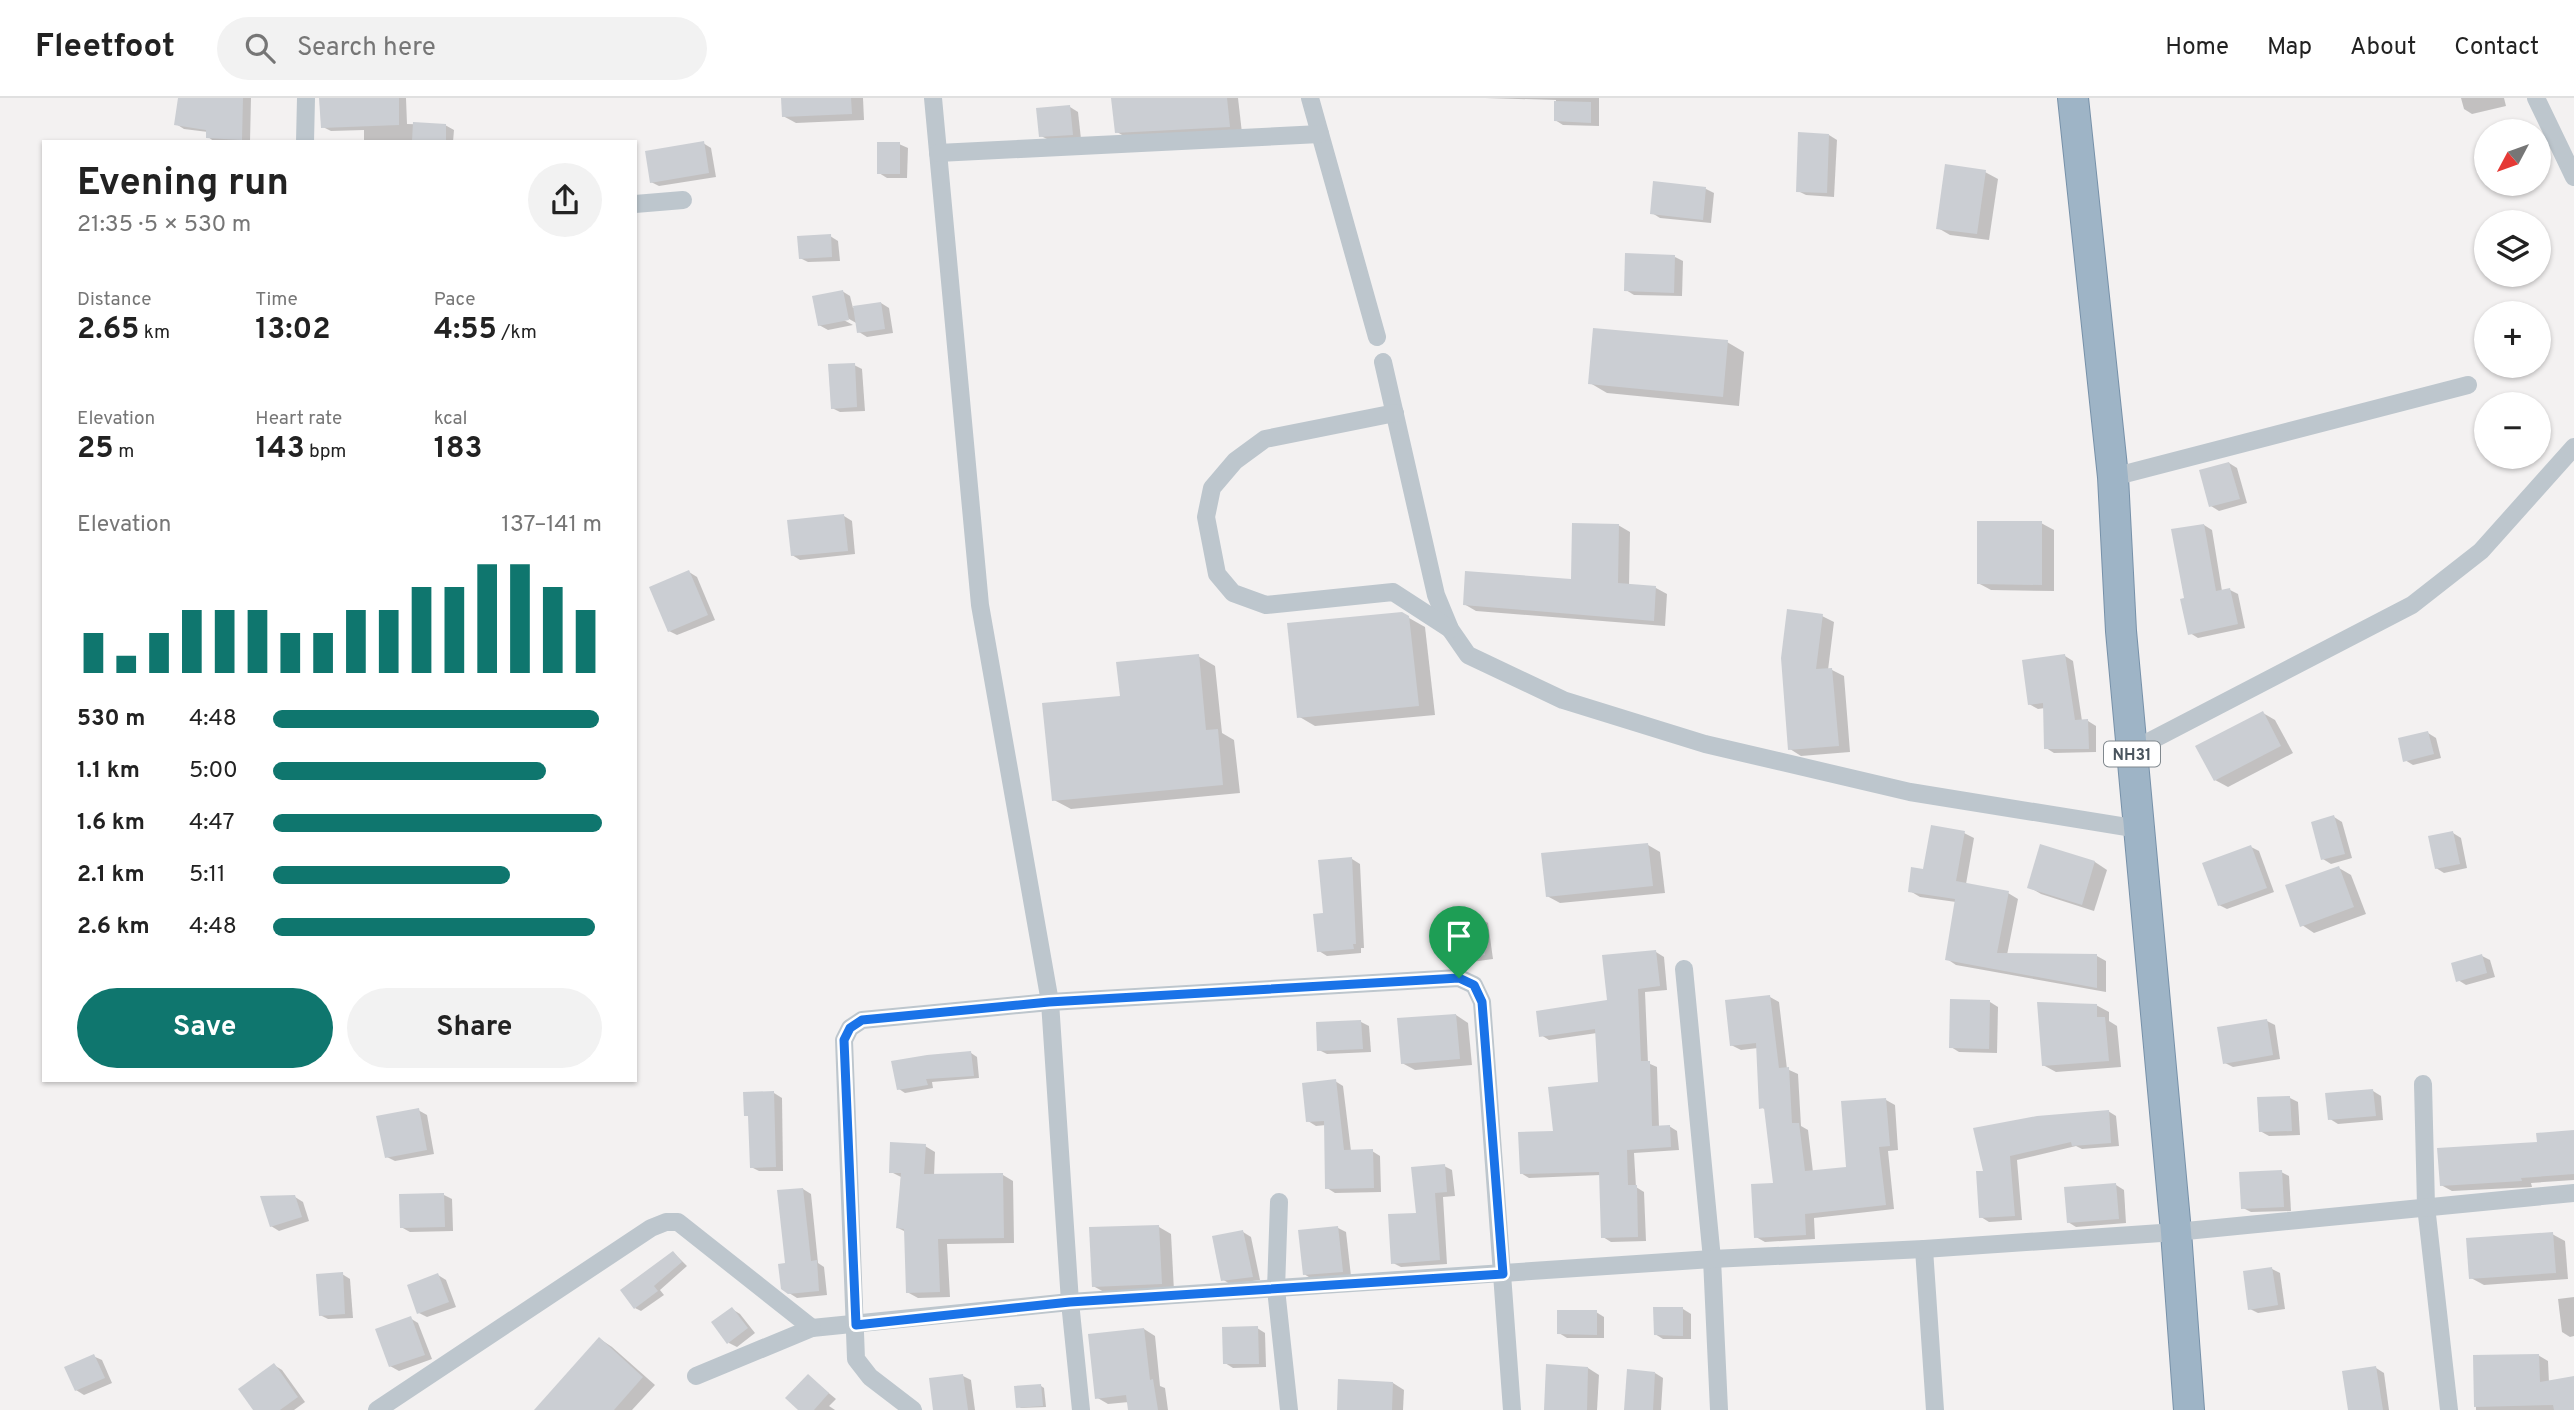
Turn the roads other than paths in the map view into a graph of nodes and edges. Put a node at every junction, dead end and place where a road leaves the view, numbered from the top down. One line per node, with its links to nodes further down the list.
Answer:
1 (306, 98): 7 (street)
2 (933, 98): 8 (street)
3 (1310, 98): 6 (street)
4 (2073, 98): 17 (highway, NH31)
5 (2536, 98): 9 (street)
6 (1320, 134): 8 (street); 12 (street)
7 (305, 140)
8 (938, 153): 22 (street)
9 (2573, 173)
10 (683, 200): 11 (street)
11 (637, 204)
12 (1377, 337)
13 (1383, 362): 15 (street)
14 (2468, 385): 17 (street)
15 (1395, 413): 18 (street); 18 (street)
16 (2574, 447): 19 (street)
17 (2113, 477): 19 (highway, NH31)
18 (1450, 629): 20 (street)
19 (2131, 751): 20 (highway, NH31)
20 (2139, 829): 27 (highway, NH31)
21 (1684, 969): 29 (street)
22 (1049, 1002): 30 (street); 32 (street); 33 (street)
23 (2423, 1084): 26 (street)
24 (2574, 1193): 26 (street)
25 (1279, 1202): 31 (street)
26 (2426, 1206): 27 (street); 44 (street)
27 (2176, 1232): 28 (street); 43 (highway, NH31)
28 (1924, 1249): 29 (street); 42 (street)
29 (1712, 1259): 30 (street); 41 (street)
30 (1503, 1274): 31 (street); 40 (street)
31 (1276, 1289): 32 (street); 39 (street)
32 (1070, 1302): 33 (street); 38 (street)
33 (856, 1325): 34 (street); 37 (street)
34 (812, 1328): 35 (street); 36 (street)
35 (696, 1376)
36 (377, 1410)
37 (913, 1410)
38 (1081, 1410)
39 (1289, 1410)
40 (1512, 1410)
41 (1719, 1410)
42 (1935, 1410)
43 (2189, 1410)
44 (2449, 1410)

